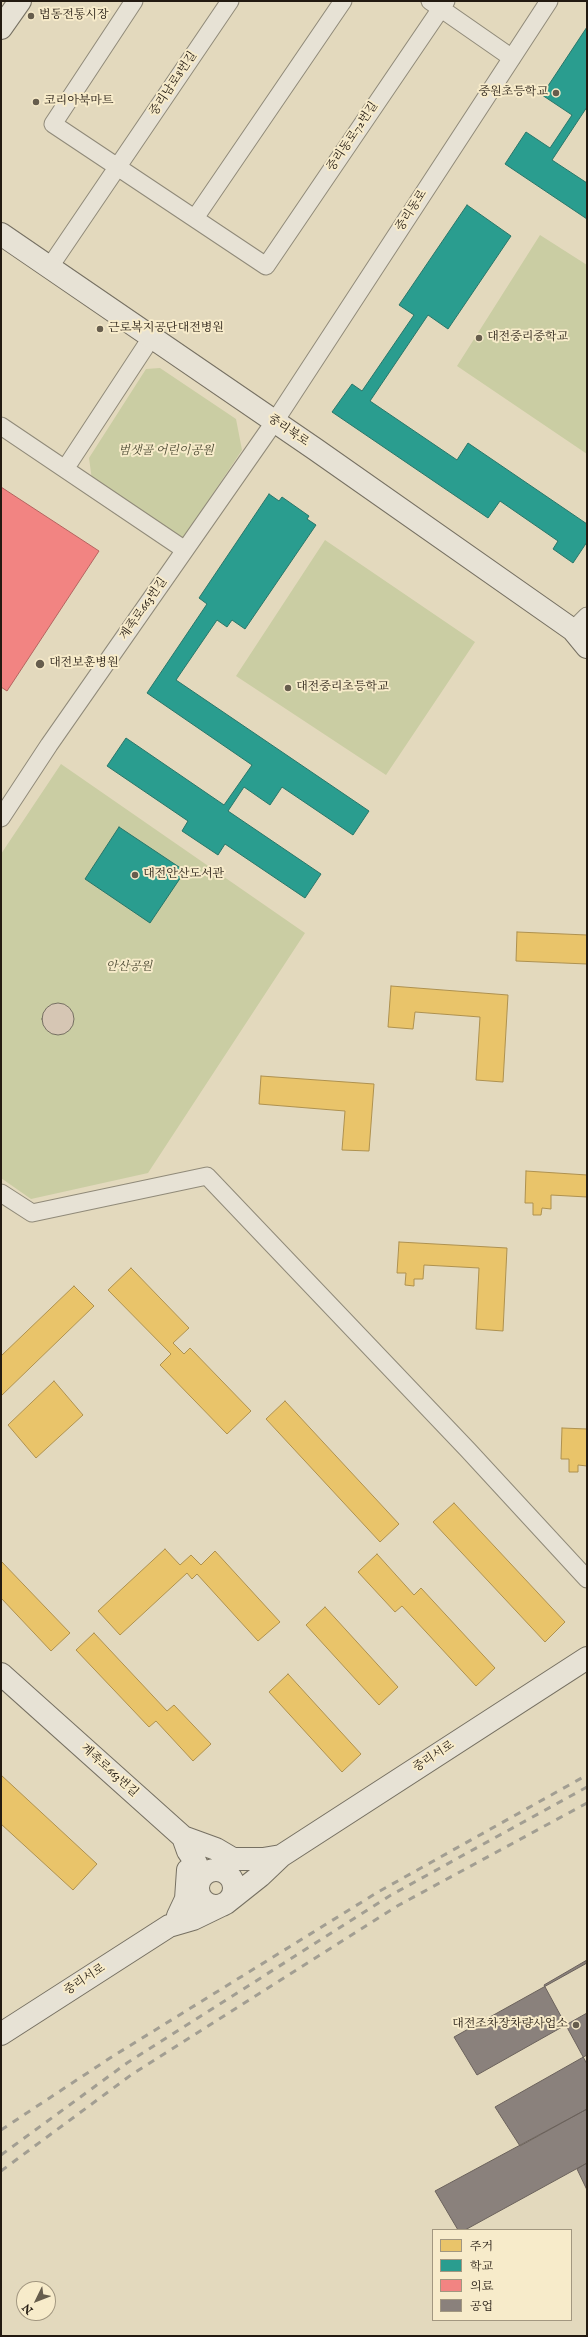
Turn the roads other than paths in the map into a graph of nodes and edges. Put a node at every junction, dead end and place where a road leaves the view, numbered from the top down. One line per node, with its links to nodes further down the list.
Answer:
1 (20, 1): 7 (main road)
2 (134, 1): 9 (street)
3 (230, 1): 9 (street, 중리남로8번길)
4 (343, 1): 10 (street)
5 (549, 1): 8 (street, 중리동로)
6 (439, 4): 8 (street, 중리동로72번길); 10 (street, 중리동로72번길)
7 (1, 28)
8 (512, 58): 14 (street, 중리동로)
9 (118, 167): 10 (street); 12 (street, 중리남로8번길)
10 (195, 218)
11 (1, 234): 12 (main road, 중리북로)
12 (49, 268): 13 (main road, 중리북로)
13 (151, 338): 14 (main road, 중리북로); 16 (street)
14 (275, 421): 17 (street, 계족로663번길); 18 (main road, 중리북로)
15 (1, 426): 16 (street)
16 (65, 470): 17 (street)
17 (185, 550): 20 (street, 계족로663번길)
18 (582, 627): 19 (main road, 중리북로)
19 (587, 647)
20 (1, 818)
21 (1, 1193): 22 (street)
22 (587, 1579)
23 (587, 1658): 26 (main road, 중리서로)
24 (1, 1674): 25 (main road, 계족로663번길)
25 (189, 1843): 26 (main road); 27 (main road); 28 (main road, 계족로663번길); 30 (main road)
26 (272, 1857): 27 (main road); 29 (main road)
27 (224, 1872): 28 (main road); 29 (main road)
28 (199, 1885): 29 (main road); 30 (main road)
29 (226, 1903): 30 (main road)
30 (174, 1921): 31 (main road, 중리서로)
31 (1, 2034)

